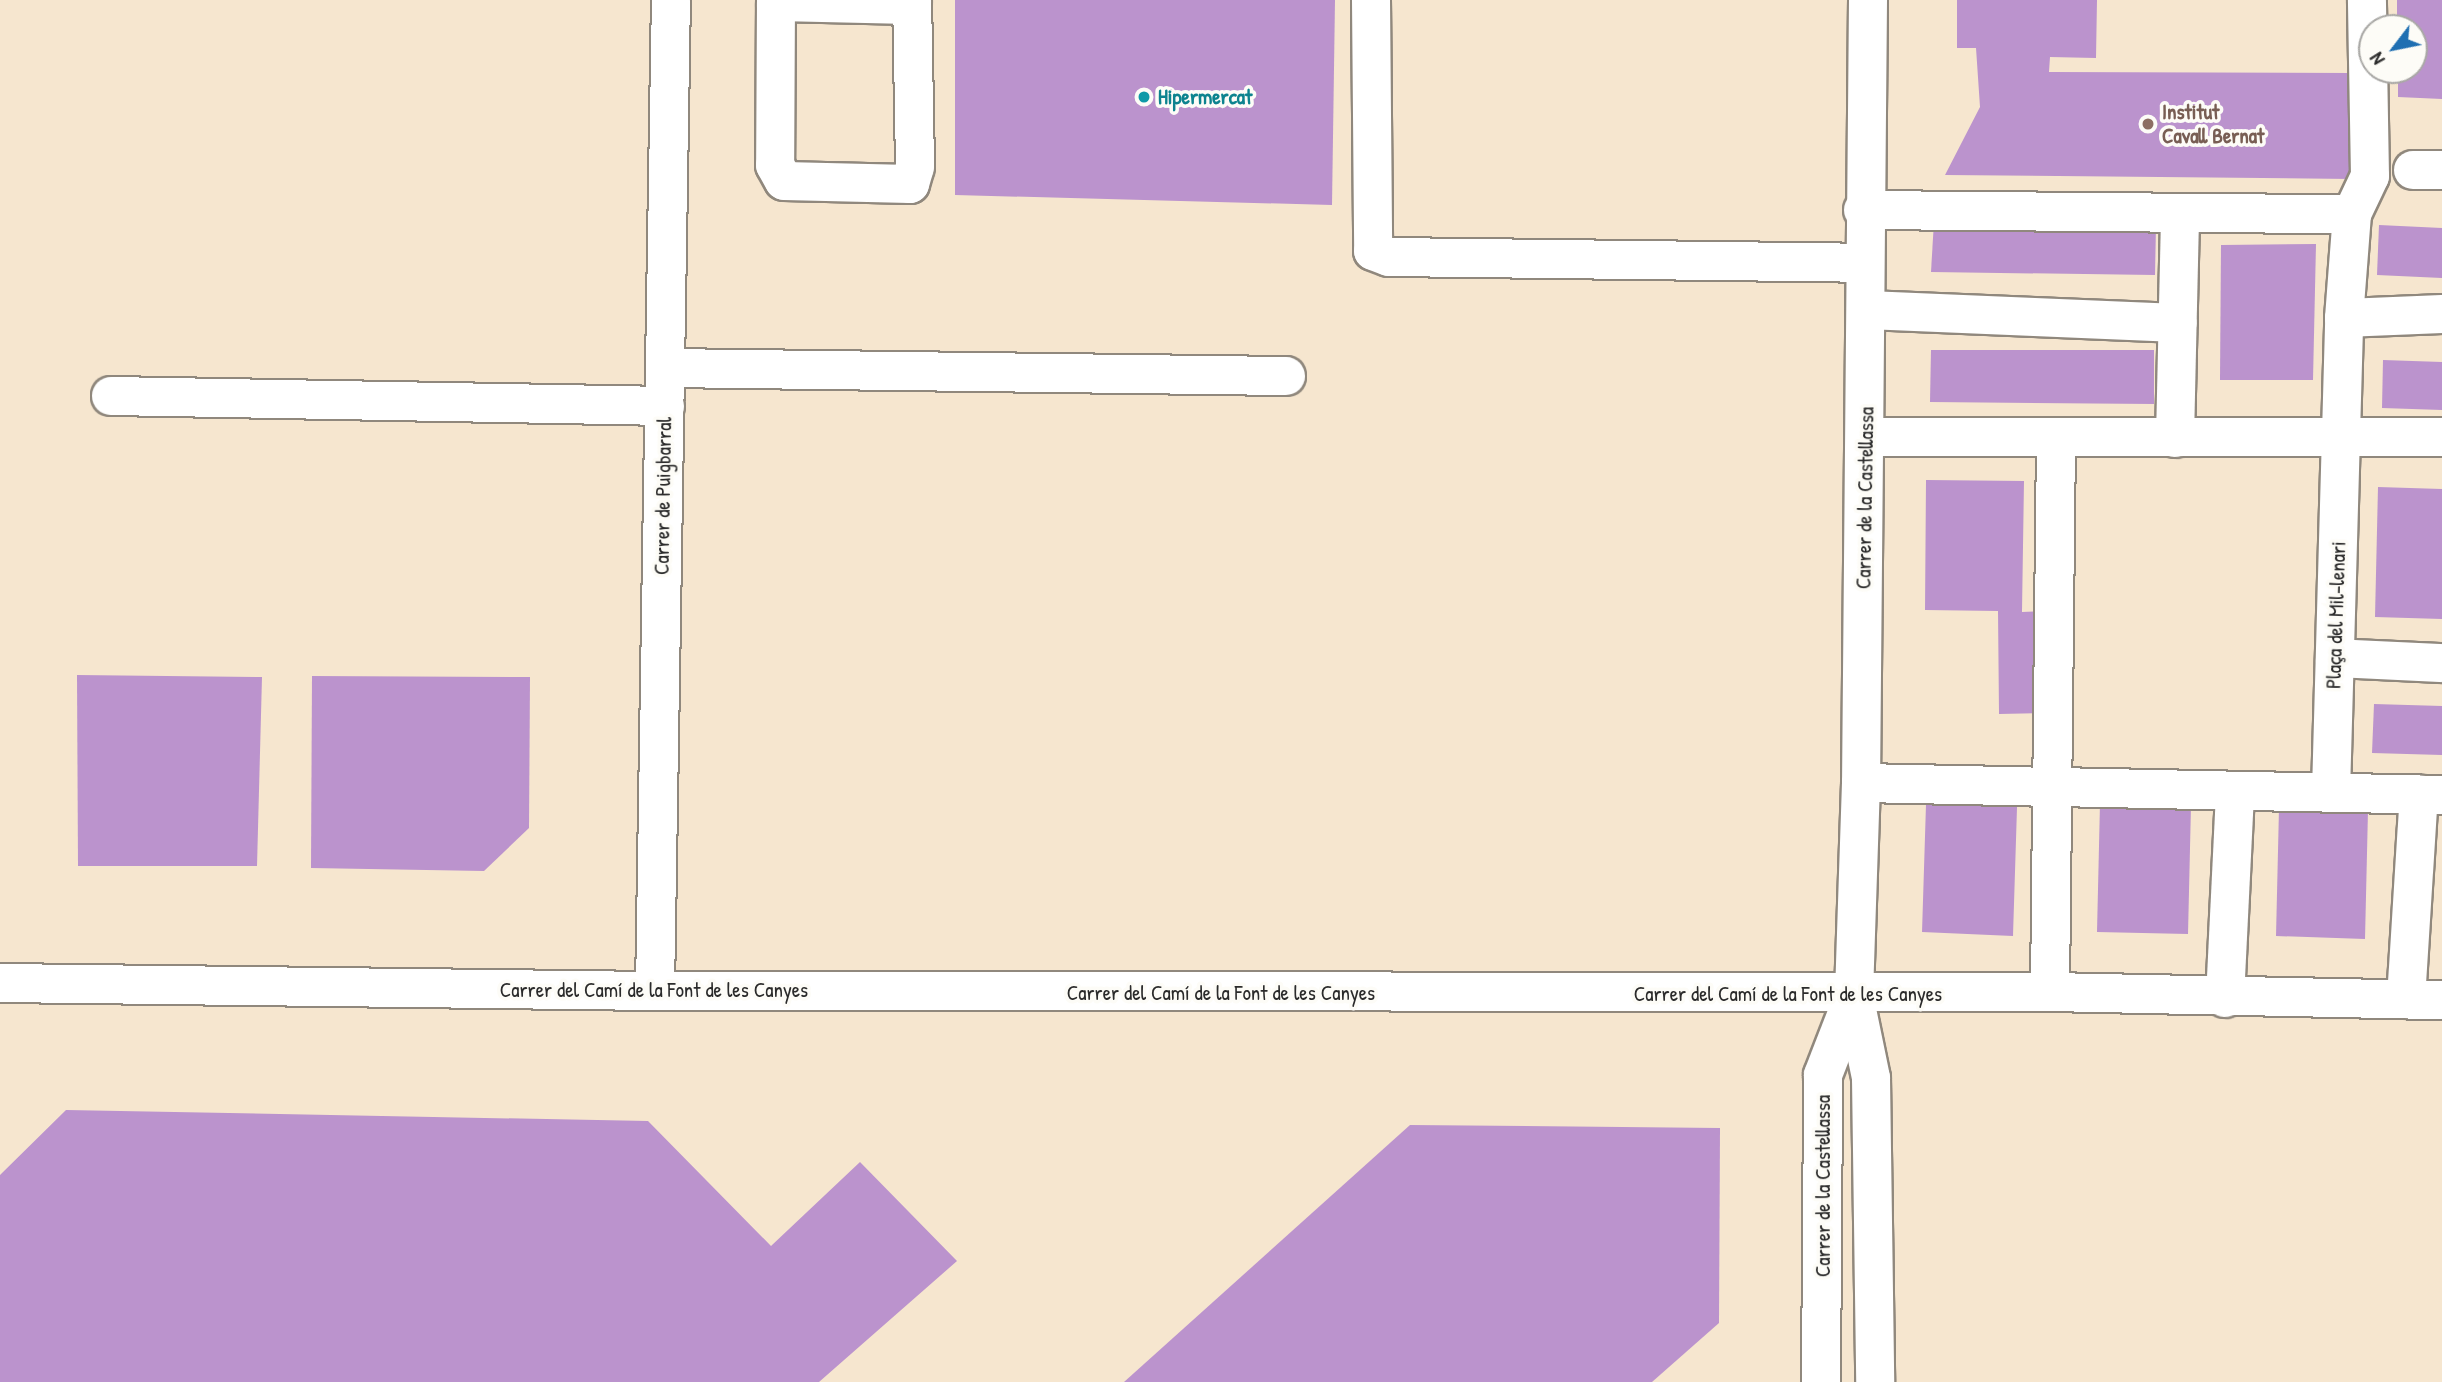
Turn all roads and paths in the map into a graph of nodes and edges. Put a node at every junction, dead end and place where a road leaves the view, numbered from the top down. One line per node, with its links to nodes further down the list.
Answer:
1 (671, 0): 15 (street, Carrer de Puigbarral)
2 (1371, 0): 10 (street)
3 (1868, 0): 7 (street, Carrer de la Castellassa)
4 (2367, 0): 8 (street)
5 (776, 1): 6 (street); 6 (street)
6 (912, 2)
7 (1863, 210): 9 (street); 10 (street, Carrer de la Castellassa)
8 (2352, 214): 9 (street); 13 (street, Plaça del Mil-lenari)
9 (2180, 215): 14 (street)
10 (1865, 263): 11 (street, Carrer de la Castellassa)
11 (1867, 310): 14 (street); 19 (street, Carrer de la Castellassa)
12 (2442, 314): 13 (street)
13 (2344, 318): 23 (street, Plaça del Mil-lenari)
14 (2178, 323): 22 (street)
15 (666, 368): 16 (street); 18 (street, Carrer de Puigbarral)
16 (1286, 376)
17 (111, 396): 18 (street)
18 (664, 406): 32 (street, Carrer de Puigbarral)
19 (1866, 437): 21 (street); 26 (street, Carrer de la Castellassa)
20 (2442, 437): 23 (street)
21 (2056, 438): 22 (street); 27 (street)
22 (2175, 438): 23 (street)
23 (2341, 438): 24 (street, Plaça del Mil-lenari)
24 (2335, 658): 25 (street); 29 (street, Plaça del Mil-lenari)
25 (2442, 663)
26 (1861, 783): 27 (street); 34 (street, Carrer de la Castellassa)
27 (2054, 788): 28 (street); 33 (street)
28 (2235, 791): 29 (street); 35 (street)
29 (2331, 792): 30 (street)
30 (2430, 794): 36 (street)
31 (0, 983): 32 (street, Carrer del Camí de la Font de les Canyes)
32 (655, 991): 34 (street, Carrer del Camí de la Font de les Canyes)
33 (2050, 992): 34 (street, Carrer del Camí de la Font de les Canyes); 35 (street, Carrer del Camí de la Font de les Canyes)
34 (1854, 995): 37 (street, Carrer de la Castellassa); 38 (street, Carrer de la Castellassa)
35 (2225, 998): 36 (street, Carrer del Camí de la Font de les Canyes)
36 (2424, 999)
37 (1820, 1382)
38 (1875, 1382)

